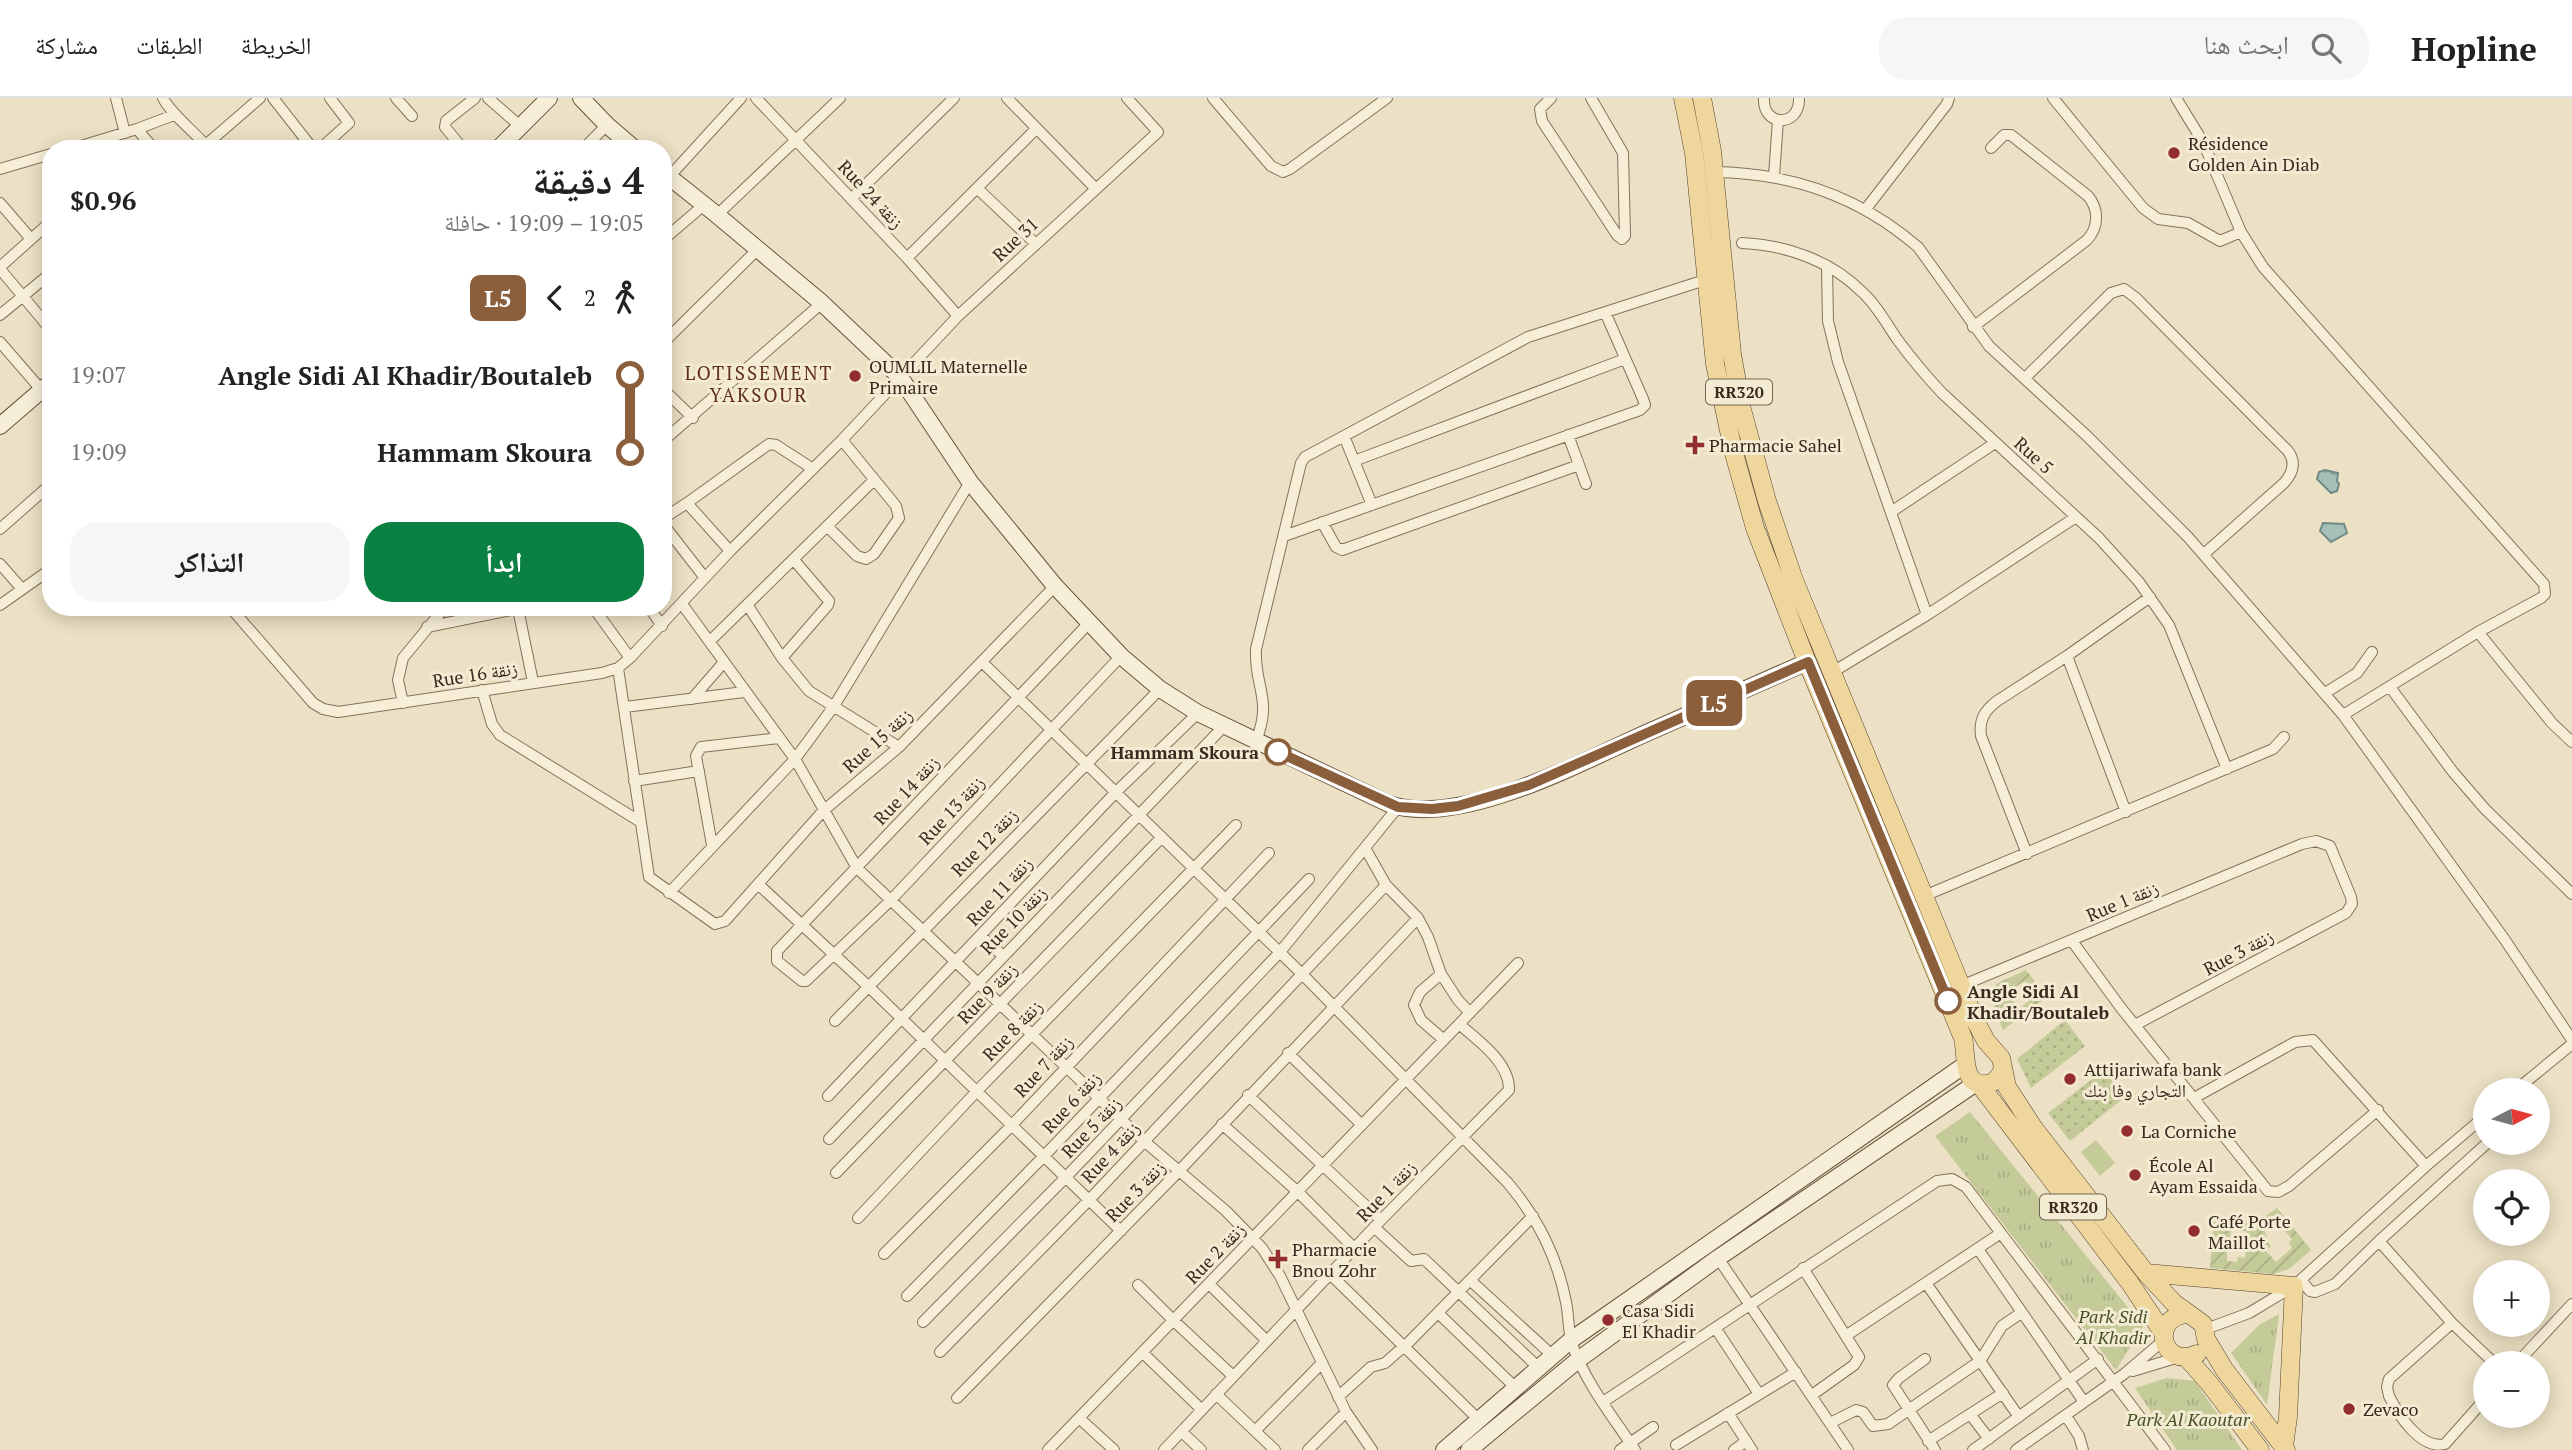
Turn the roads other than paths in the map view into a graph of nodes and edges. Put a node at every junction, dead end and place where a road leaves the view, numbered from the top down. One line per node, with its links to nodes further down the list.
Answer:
1 (116, 98): 35 (street)
2 (163, 98): 28 (street)
3 (260, 98): 39 (street)
4 (273, 98): 40 (street)
5 (330, 98): 41 (street)
6 (396, 98): 29 (street)
7 (475, 98): 42 (street)
8 (488, 98): 32 (street)
9 (549, 98): 32 (street)
10 (581, 98): 31 (street)
11 (741, 98): 49 (street)
12 (756, 98): 46 (street, Rue 24 زنقة)
13 (840, 98): 46 (street)
14 (954, 98): 56 (street)
15 (1007, 98): 34 (street)
16 (1127, 98): 54 (street, Rue 31)
17 (1387, 98): 27 (street)
18 (1551, 98): 19 (street)
19 (1591, 98)
20 (1684, 98): 71 (main road, RR320)
21 (1702, 98): 51 (main road, RR320)
22 (1764, 98): 30 (street)
23 (1799, 98): 30 (street)
24 (1949, 98): 59 (street)
25 (2053, 98): 61 (street)
26 (2176, 98): 61 (street)
27 (1217, 100)
28 (174, 114): 33 (street); 38 (street)
29 (412, 116)
30 (1778, 120): 52 (street)
31 (607, 125): 44 (street); 45 (street)
32 (520, 126): 43 (street)
33 (137, 129): 35 (street); 37 (street)
34 (1036, 129): 54 (street); 55 (street)
35 (125, 133): 36 (street)
36 (109, 140)
37 (146, 140)
38 (199, 140)
39 (214, 140)
40 (306, 140)
41 (330, 140)
42 (456, 140)
43 (507, 140)
44 (592, 140)
45 (624, 140)
46 (795, 140): 56 (street, Rue 24 زنقة); 58 (street)
47 (1992, 148): 78 (street)
48 (42, 157): 50 (street)
49 (672, 168)
50 (0, 169)
51 (1714, 172): 52 (street); 146 (main road, RR320)
52 (1774, 176): 59 (street)
53 (672, 179): 58 (street)
54 (1095, 188): 65 (street, Rue 31)
55 (978, 189): 65 (street); 67 (street)
56 (851, 199): 67 (street, Rue 24 زنقة)
57 (0, 203): 63 (street)
58 (711, 209): 62 (street); 66 (street)
59 (1865, 210): 78 (street)
60 (42, 229): 63 (street)
61 (2241, 232): 135 (street)
62 (672, 234)
63 (31, 239): 68 (street)
64 (1742, 243): 69 (street, Rue 5)
65 (1036, 244): 76 (street, Rue 31)
66 (758, 249): 73 (street); 79 (street)
67 (907, 258): 76 (street, Rue 24 زنقة)
68 (0, 268): 72 (street)
69 (1827, 268): 93 (street, Rue 5); 103 (street)
70 (42, 280): 72 (street)
71 (1705, 280): 74 (street); 144 (main road, RR320)
72 (23, 296): 75 (street); 77 (street)
73 (821, 303): 82 (street); 87 (street)
74 (1605, 312): 81 (street); 91 (street)
75 (0, 316)
76 (958, 316): 82 (street, Rue 31)
77 (42, 319)
78 (1973, 327): 83 (street)
79 (672, 334)
80 (0, 342): 84 (street)
81 (1625, 359): 90 (street); 94 (street)
82 (900, 377): 92 (street); 98 (street)
83 (2025, 378): 112 (street); 112 (street)
84 (42, 385)
85 (42, 395): 88 (street)
86 (672, 398): 87 (street)
87 (693, 418): 89 (street)
88 (2, 419)
89 (672, 434)
90 (1568, 435): 95 (street); 102 (street)
91 (1344, 436): 94 (street); 110 (street)
92 (842, 440): 96 (street); 97 (street)
93 (1995, 443): 103 (street); 105 (street, Rue 5)
94 (1354, 461): 102 (street)
95 (1579, 465): 99 (street); 106 (street)
96 (813, 469): 101 (street); 111 (street)
97 (874, 480): 107 (street); 107 (street)
98 (970, 482): 117 (street); 156 (street)
99 (1586, 484)
100 (42, 492): 108 (street)
101 (687, 503): 104 (street); 111 (street)
102 (1372, 505): 106 (street)
103 (1891, 512): 124 (street)
104 (672, 513)
105 (2076, 517): 119 (street, Rue 5); 124 (street)
106 (1322, 522): 110 (street)
107 (827, 526): 113 (street)
108 (0, 529)
109 (672, 535): 116 (street)
110 (1284, 536): 164 (street)
111 (730, 551): 116 (street)
112 (2204, 554): 152 (street)
113 (794, 560): 122 (street); 140 (street)
114 (0, 564): 118 (street)
115 (42, 575): 118 (street)
116 (705, 578): 120 (street)
117 (1055, 586): 132 (street); 143 (street, Rue 15 زنقة)
118 (22, 589): 121 (street)
119 (2150, 597): 139 (street); 169 (street, Rue 5)
120 (682, 604): 123 (street); 136 (street)
121 (0, 605)
122 (748, 606): 136 (street); 140 (street)
123 (672, 615)
124 (1927, 615): 146 (street)
125 (238, 616): 155 (street, Rue 16 زنقة)
126 (436, 616): 134 (street)
127 (482, 616): 134 (street)
128 (523, 616): 147 (street)
129 (599, 616): 141 (street)
130 (655, 616): 133 (street)
131 (671, 616): 133 (street)
132 (1089, 623): 138 (street); 153 (street, Rue 14 زنقة)
133 (662, 626): 141 (street)
134 (427, 627): 155 (street)
135 (2478, 632): 148 (street); 165 (street)
136 (710, 641): 142 (street)
137 (2372, 652): 152 (street)
138 (1121, 656): 149 (street); 161 (street, Rue 13 زنقة)
139 (2067, 656): 175 (street); 184 (street)
140 (782, 658): 156 (street)
141 (629, 659): 145 (street)
142 (724, 662): 151 (street); 154 (street)
143 (982, 662): 153 (street); 166 (street, Rue 15 زنقة)
144 (1808, 662): 173 (street); 226 (main road, RR320)
145 (618, 668): 147 (street, Rue 16 زنقة); 157 (street)
146 (1831, 673): 192 (main road, RR320)
147 (533, 682): 150 (street, Rue 16 زنقة)
148 (2390, 687): 159 (street); 191 (street)
149 (1160, 689): 158 (street); 168 (street, Rue 12 زنقة)
150 (482, 690): 155 (street, Rue 16 زنقة); 177 (street)
151 (744, 692): 154 (street); 163 (street)
152 (2325, 693): 159 (street)
153 (1018, 697): 161 (street); 185 (street, Rue 14 زنقة)
154 (692, 699): 157 (street)
155 (403, 704)
156 (834, 706): 166 (street); 167 (street)
157 (625, 707): 171 (street)
158 (1198, 713): 160 (street); 172 (street, Rue 11 زنقة)
159 (2343, 715): 222 (street)
160 (1224, 726): 164 (street); 176 (street, Rue 10 زنقة)
161 (1052, 730): 168 (street); 194 (street, Rue 13 زنقة)
162 (2284, 737): 169 (street)
163 (779, 738): 167 (street); 170 (street)
164 (1256, 741): 173 (street)
165 (2572, 742)
166 (899, 747): 174 (street, Rue 15 زنقة)
167 (795, 759): 174 (street); 180 (street)
168 (1087, 763): 172 (street); 197 (street, Rue 12 زنقة)
169 (2227, 769): 175 (street)
170 (699, 771): 171 (street); 180 (street)
171 (634, 781): 177 (street)
172 (1116, 792): 176 (street); 199 (street, Rue 11 زنقة)
173 (1398, 807): 182 (street, Rue 5 زنقة)
174 (823, 811): 185 (street); 188 (street, Rue 15 زنقة)
175 (2126, 812): 184 (street)
176 (1140, 815): 179 (street); 203 (street, Rue 10 زنقة)
177 (639, 821): 190 (street)
178 (1236, 825): 186 (street, Rue 8 زنقة)
179 (1162, 837): 186 (street); 212 (street, Rue 9 زنقة)
180 (712, 845): 190 (street)
181 (2295, 847): 200 (street, Rue 1 زنقة); 218 (street, Rue 3 زنقة)
182 (1365, 848): 189 (street); 201 (street, Rue 5 زنقة)
183 (1269, 853): 193 (street, Rue 7 زنقة)
184 (2027, 854): 192 (street)
185 (857, 868): 194 (street); 196 (street, Rue 14 زنقة)
186 (1194, 869): 193 (street); 219 (street, Rue 8 زنقة)
187 (1309, 879): 198 (street, Rue 6 زنقة)
188 (758, 884): 190 (street, Rue 15 زنقة); 196 (street)
189 (1386, 885): 195 (street); 206 (street, Rue 4 زنقة)
190 (669, 892)
191 (2572, 894)
192 (1924, 895): 210 (main road, RR320)
193 (1225, 898): 198 (street); 227 (street, Rue 7 زنقة)
194 (890, 901): 197 (street); 202 (street, Rue 13 زنقة)
195 (1418, 918): 207 (street); 213 (street, Rue 3 زنقة)
196 (803, 925): 202 (street); 208 (street, Rue 14 زنقة)
197 (923, 931): 204 (street); 211 (street, Rue 12 زنقة)
198 (1258, 931): 201 (street); 235 (street, Rue 6 زنقة)
199 (981, 936): 203 (street); 204 (street, Rue 11 زنقة)
200 (2072, 942): 210 (street, Rue 1 زنقة); 218 (street)
201 (1280, 952): 206 (street); 238 (street, Rue 5 زنقة)
202 (834, 955): 208 (street, Rue 13 زنقة); 211 (street)
203 (1003, 956): 209 (street, Rue 10 زنقة)
204 (956, 963): 209 (street); 215 (street, Rue 11 زنقة)
205 (1518, 963): 214 (street, Rue 2 زنقة)
206 (1301, 973): 213 (street); 245 (street, Rue 4 زنقة)
207 (1441, 974): 214 (street); 221 (street)
208 (802, 981)
209 (978, 983): 212 (street); 220 (street, Rue 10 زنقة)
210 (1961, 986): 223 (main road, RR320)
211 (869, 987): 215 (street); 216 (street, Rue 12 زنقة)
212 (1000, 1004): 219 (street); 225 (street, Rue 9 زنقة)
213 (1333, 1005): 224 (street, Rue 3 زنقة); 230 (street)
214 (1470, 1013): 217 (street, Rue 2 زنقة)
215 (901, 1018): 220 (street); 234 (street, Rue 11 زنقة)
216 (835, 1021)
217 (1460, 1024): 221 (street, Rue 2 زنقة); 243 (street, Rue 1 زنقة)
218 (2135, 1025): 236 (street)
219 (1033, 1034): 227 (street); 232 (street, Rue 8 زنقة)
220 (923, 1040): 225 (street); 244 (street, Rue 10 زنقة)
221 (1444, 1040): 230 (street, Rue 2 زنقة)
222 (2572, 1042): 229 (street)
223 (1993, 1049): 226 (main road); 228 (main road, RR320)
224 (1288, 1053): 233 (street, Rue 3 زنقة); 241 (street)
225 (946, 1062): 232 (street); 251 (street, Rue 9 زنقة)
226 (1966, 1063): 231 (main road, RR320); 289 (street)
227 (1066, 1066): 235 (street); 240 (street, Rue 7 زنقة)
228 (2003, 1069): 231 (main road); 267 (main road, RR320)
229 (2530, 1078)
230 (1406, 1080): 241 (street, Rue 2 زنقة); 243 (street)
231 (1978, 1083): 265 (street); 288 (main road, RR320)
232 (978, 1091): 240 (street); 256 (street, Rue 8 زنقة)
233 (1248, 1095): 239 (street, Rue 3 زنقة); 248 (street)
234 (828, 1096)
235 (1099, 1097): 238 (street); 247 (street, Rue 6 زنقة)
236 (2194, 1098): 237 (street); 237 (street)
237 (2378, 1110): 249 (street)
238 (1122, 1120): 245 (street); 252 (street, Rue 5 زنقة)
239 (1222, 1124): 250 (street, Rue 3 زنقة); 253 (street)
240 (1012, 1125): 247 (street); 264 (street, Rue 7 زنقة)
241 (1362, 1125): 248 (street, Rue 2 زنقة)
242 (2473, 1126): 249 (street)
243 (1462, 1137): 255 (street); 257 (street, Rue 1 زنقة)
244 (829, 1139)
245 (1144, 1141): 250 (street); 254 (street, Rue 4 زنقة)
246 (2474, 1155): 261 (street)
247 (1044, 1156): 252 (street); 275 (street, Rue 6 زنقة)
248 (1324, 1166): 253 (street, Rue 2 زنقة); 257 (street)
249 (2426, 1166): 271 (street)
250 (1179, 1171): 258 (street, Rue 3 زنقة); 260 (street)
251 (836, 1172)
252 (1066, 1177): 254 (street); 283 (street, Rue 5 زنقة)
253 (1298, 1192): 260 (street, Rue 2 زنقة); 262 (street)
254 (1090, 1199): 258 (street); 294 (street, Rue 4 زنقة)
255 (1533, 1216): 269 (street); 289 (street)
256 (858, 1218)
257 (1378, 1224): 262 (street, Rue 1 زنقة); 274 (street)
258 (1121, 1231): 314 (street, Rue 3 زنقة)
259 (2000, 1233): 263 (street); 266 (street); 299 (street)
260 (1253, 1238): 272 (street, Rue 2 زنقة); 278 (street)
261 (2379, 1241): 271 (street); 284 (street)
262 (1354, 1248): 268 (street, Rue 1 زنقة)
263 (1978, 1248): 270 (street); 280 (street)
264 (884, 1254)
265 (1718, 1258): 277 (street); 300 (street)
266 (1803, 1269): 277 (street); 287 (street)
267 (2146, 1272): 271 (main road); 281 (main road, RR320)
268 (1330, 1274): 278 (street, Rue 1 زنقة); 291 (street)
269 (1471, 1280): 274 (street); 296 (street)
270 (1926, 1283): 287 (street); 301 (street)
271 (2297, 1283): 286 (street); 336 (main road)
272 (1209, 1284): 282 (street, Rue 2 زنقة); 290 (street)
273 (1138, 1285): 282 (street)
274 (1458, 1293): 279 (street); 303 (street)
275 (907, 1296)
276 (2572, 1304): 293 (street)
277 (1752, 1305): 285 (street); 304 (street)
278 (1296, 1310): 290 (street, Rue 1 زنقة); 302 (street)
279 (1438, 1313): 291 (street); 308 (street)
280 (2021, 1313): 301 (street); 307 (street)
281 (2188, 1314): 286 (main road, RR320); 288 (main road)
282 (1174, 1321): 295 (street, Rue 2 زنقة); 305 (street)
283 (923, 1322)
284 (2452, 1323): 292 (street); 320 (street)
285 (1716, 1329): 311 (street); 315 (street)
286 (2206, 1334): 297 (main road); 336 (main road, RR320)
287 (1847, 1335): 312 (street)
288 (2164, 1337): 297 (main road, RR320); 306 (street)
289 (1571, 1340): 296 (street); 300 (street)
290 (1267, 1341): 305 (street, Rue 1 زنقة)
291 (1404, 1346): 313 (street); 326 (street)
292 (2481, 1351)
293 (2528, 1351)
294 (940, 1352)
295 (1143, 1353): 317 (street); 325 (street, Rue 2 زنقة)
296 (1553, 1356): 303 (street)
297 (2183, 1357): 306 (street); 353 (main road, RR320)
298 (1924, 1359): 318 (street)
299 (2098, 1359): 306 (street); 307 (street)
300 (1578, 1360): 315 (street); 345 (street)
301 (1980, 1361): 309 (street); 318 (street)
302 (1321, 1364): 313 (street); 329 (street)
303 (1539, 1368): 308 (street)
304 (1796, 1372): 311 (street); 312 (street)
305 (1233, 1376): 310 (street, Rue 1 زنقة)
306 (2119, 1378): 316 (street); 352 (street)
307 (2068, 1381): 316 (street); 324 (street)
308 (1516, 1388): 326 (street)
309 (2003, 1393): 322 (street); 324 (street)
310 (1216, 1394): 317 (street, Rue 1 زنقة); 329 (street)
311 (1759, 1394): 321 (street)
312 (1812, 1395): 327 (street)
313 (1338, 1397): 319 (street)
314 (957, 1398)
315 (1603, 1402): 332 (street)
316 (2084, 1402): 323 (street)
317 (1202, 1410): 330 (street, Rue 1 زنقة)
318 (1908, 1411): 327 (street); 334 (street)
319 (1346, 1412): 342 (street); 343 (street)
320 (2473, 1412)
321 (1728, 1413): 333 (street); 335 (street)
322 (1970, 1414): 331 (street); 334 (street)
323 (2066, 1416): 350 (street); 351 (street)
324 (2019, 1417): 331 (street)
325 (1079, 1418): 337 (street, Rue 2 زنقة); 338 (street)
326 (1479, 1420): 344 (street)
327 (1830, 1423): 348 (street)
328 (1653, 1427): 332 (street)
329 (1255, 1431): 341 (street)
330 (1182, 1432): 339 (street, Rue 1 زنقة); 340 (street)
331 (1989, 1439): 349 (street)
332 (1633, 1446): 346 (street)
333 (1749, 1446): 347 (street)
334 (1931, 1447)
335 (1675, 1448)
336 (2285, 1448)
337 (1048, 1450)
338 (1114, 1450)
339 (1164, 1450)
340 (1201, 1450)
341 (1275, 1450)
342 (1308, 1450)
343 (1372, 1450)
344 (1444, 1450)
345 (1469, 1450)
346 (1620, 1450)
347 (1734, 1450)
348 (1848, 1450)
349 (1973, 1450)
350 (2016, 1450)
351 (2083, 1450)
352 (2165, 1450)
353 (2260, 1450)

